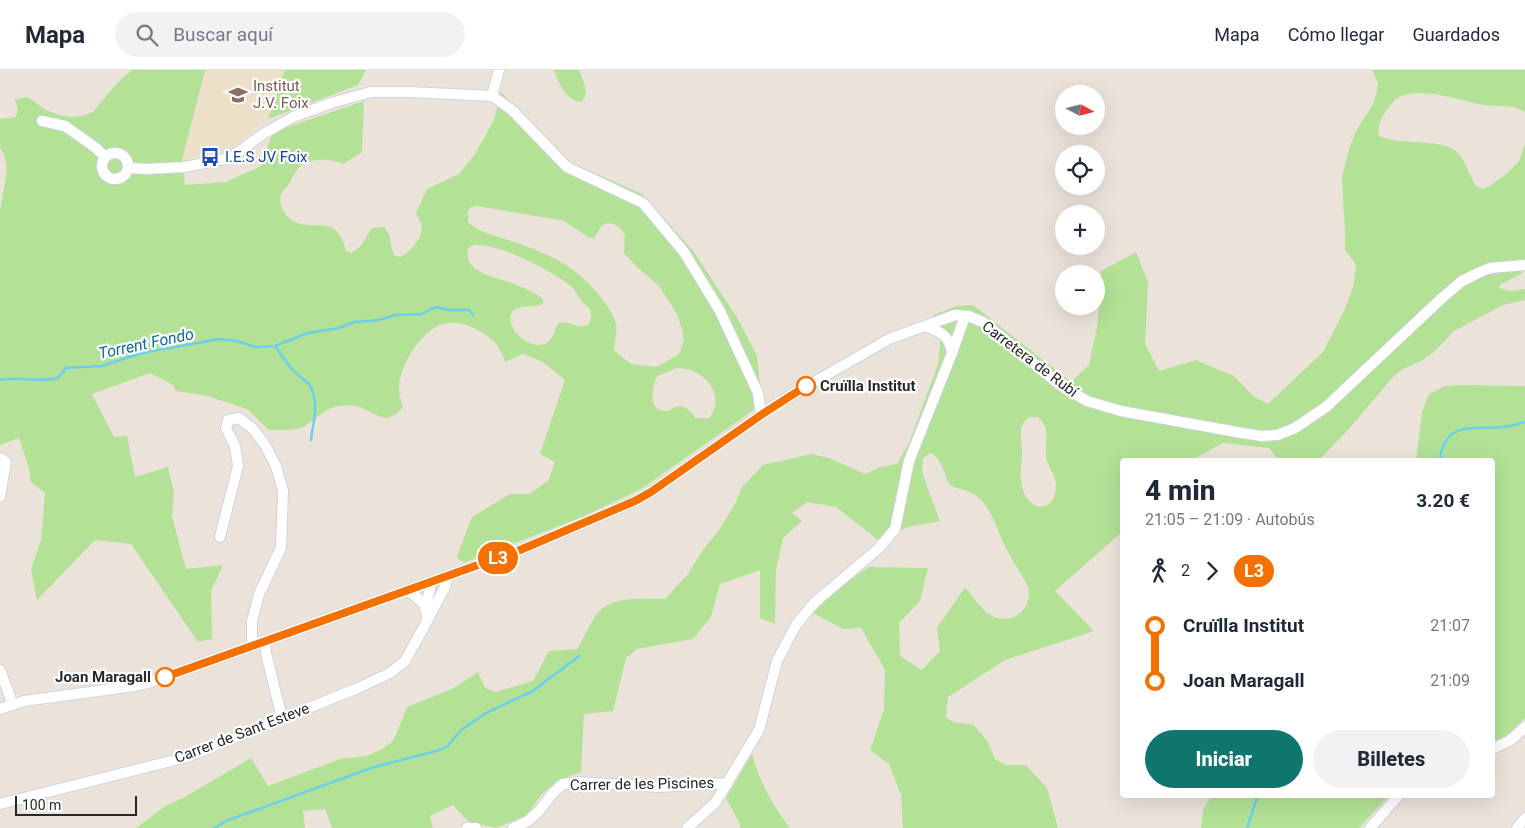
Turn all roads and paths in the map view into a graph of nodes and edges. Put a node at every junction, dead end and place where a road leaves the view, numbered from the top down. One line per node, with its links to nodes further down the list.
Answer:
1 (499, 70): 2 (street)
2 (492, 96): 5 (street); 13 (street)
3 (42, 121): 4 (street)
4 (105, 157): 5 (street); 5 (street)
5 (128, 168)
6 (1525, 265): 7 (street, Carretera de Rubí)
7 (965, 316): 8 (street, Carretera de Rubí); 11 (street)
8 (952, 320): 9 (street, Carretera de Rubí); 10 (street); 11 (street)
9 (925, 326): 10 (street); 14 (street, Carretera de Rubí)
10 (946, 333): 12 (street)
11 (958, 338): 12 (street)
12 (952, 353): 31 (street)
13 (758, 393): 14 (street); 15 (street)
14 (776, 404): 15 (street, Carretera de Rubí)
15 (761, 415): 19 (street, Carretera de Rubí)
16 (0, 458): 17 (street)
17 (0, 498)
18 (220, 537): 24 (street)
19 (438, 579): 20 (street, Carretera de Rubí); 21 (street); 22 (street, Carrer de Sant Esteve)
20 (406, 591): 21 (street); 23 (street, Carretera de Rubí)
21 (425, 609): 22 (street)
22 (426, 622): 28 (street, Carrer de Sant Esteve)
23 (266, 642): 24 (street, Carretera de Rubí); 28 (street)
24 (252, 646): 26 (street, Carretera de Rubí)
25 (0, 670): 26 (street)
26 (13, 705): 27 (street, Carretera de Rubí)
27 (0, 709)
28 (282, 718): 33 (street, Carrer de Sant Esteve)
29 (1525, 727): 30 (street)
30 (1495, 748)
31 (728, 783): 37 (street, Carrer de les Piscines); 38 (street)
32 (1396, 798): 39 (street)
33 (0, 804)
34 (1525, 818): 40 (street)
35 (467, 828): 36 (street)
36 (476, 828)
37 (514, 828)
38 (687, 828)
39 (1370, 828)
40 (1517, 828)

